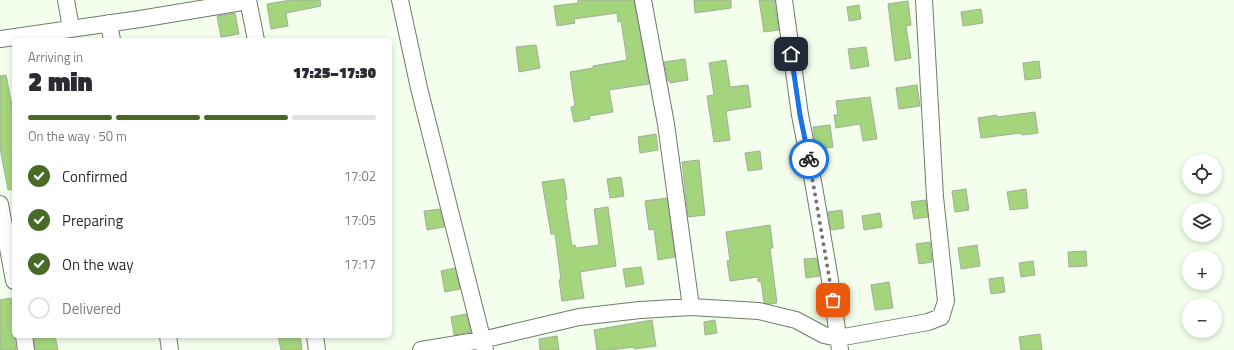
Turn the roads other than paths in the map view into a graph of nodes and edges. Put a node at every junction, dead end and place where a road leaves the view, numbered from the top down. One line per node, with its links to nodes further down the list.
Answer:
1 (66, 0): 8 (street)
2 (248, 0): 7 (street); 10 (street)
3 (400, 0): 19 (street)
4 (643, 0): 14 (street)
5 (784, 0): 18 (street)
6 (924, 0): 18 (street)
7 (109, 23): 8 (street); 9 (street)
8 (71, 28): 11 (street)
9 (112, 38)
10 (256, 38)
11 (0, 40)
12 (0, 204): 13 (street)
13 (12, 270)
14 (691, 307): 18 (street); 19 (street)
15 (24, 338): 20 (street)
16 (168, 338): 21 (street)
17 (315, 338): 22 (street)
18 (839, 344)
19 (483, 345): 23 (street)
20 (26, 350)
21 (170, 350)
22 (317, 350)
23 (421, 350)

